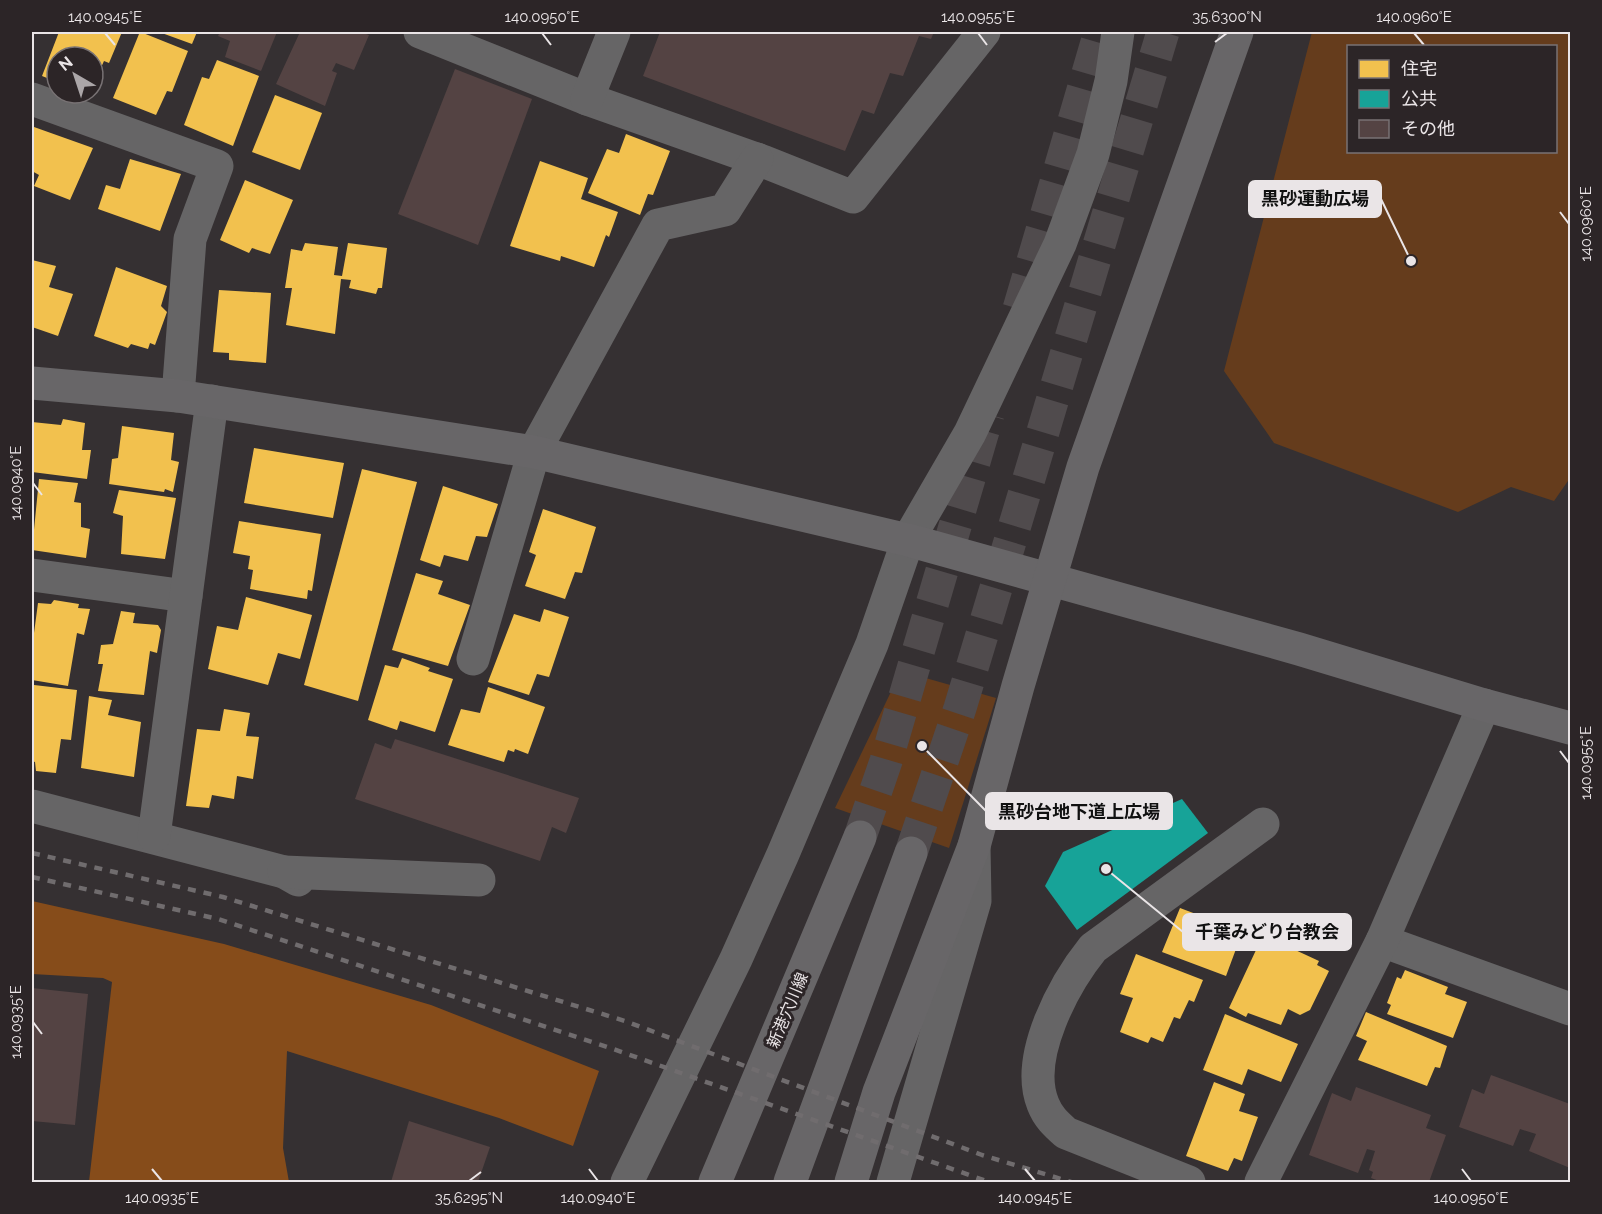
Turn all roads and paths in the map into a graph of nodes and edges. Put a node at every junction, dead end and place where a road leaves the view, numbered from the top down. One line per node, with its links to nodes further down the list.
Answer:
1 (420, 32): 7 (street)
2 (614, 32): 7 (street)
3 (984, 32): 8 (street)
4 (1118, 32): 13 (street)
5 (1238, 32): 15 (street)
6 (32, 99): 10 (street)
7 (587, 99): 8 (street)
8 (758, 159): 12 (street)
9 (32, 383): 10 (street)
10 (178, 396): 11 (street)
11 (212, 401): 12 (street); 16 (street)
12 (534, 452): 13 (street); 17 (street)
13 (908, 540): 15 (street); 29 (street)
14 (32, 575): 16 (street)
15 (1049, 580): 18 (street); 24 (street)
16 (186, 596): 22 (street)
17 (473, 660)
18 (1484, 705): 19 (street); 27 (street)
19 (1570, 728)
20 (32, 806): 22 (street)
21 (1263, 824): 36 (street)
22 (154, 836): 26 (street)
23 (860, 837): 32 (street, 新港穴川線)
24 (974, 846): 34 (street); 35 (street)
25 (911, 853): 33 (street)
26 (479, 880)
27 (1382, 941): 28 (street); 37 (street)
28 (1570, 1009)
29 (652, 1129): 30 (street); 31 (street)
30 (627, 1182)
31 (639, 1182)
32 (715, 1182)
33 (790, 1182)
34 (852, 1182)
35 (893, 1182)
36 (1189, 1182)
37 (1262, 1182)

